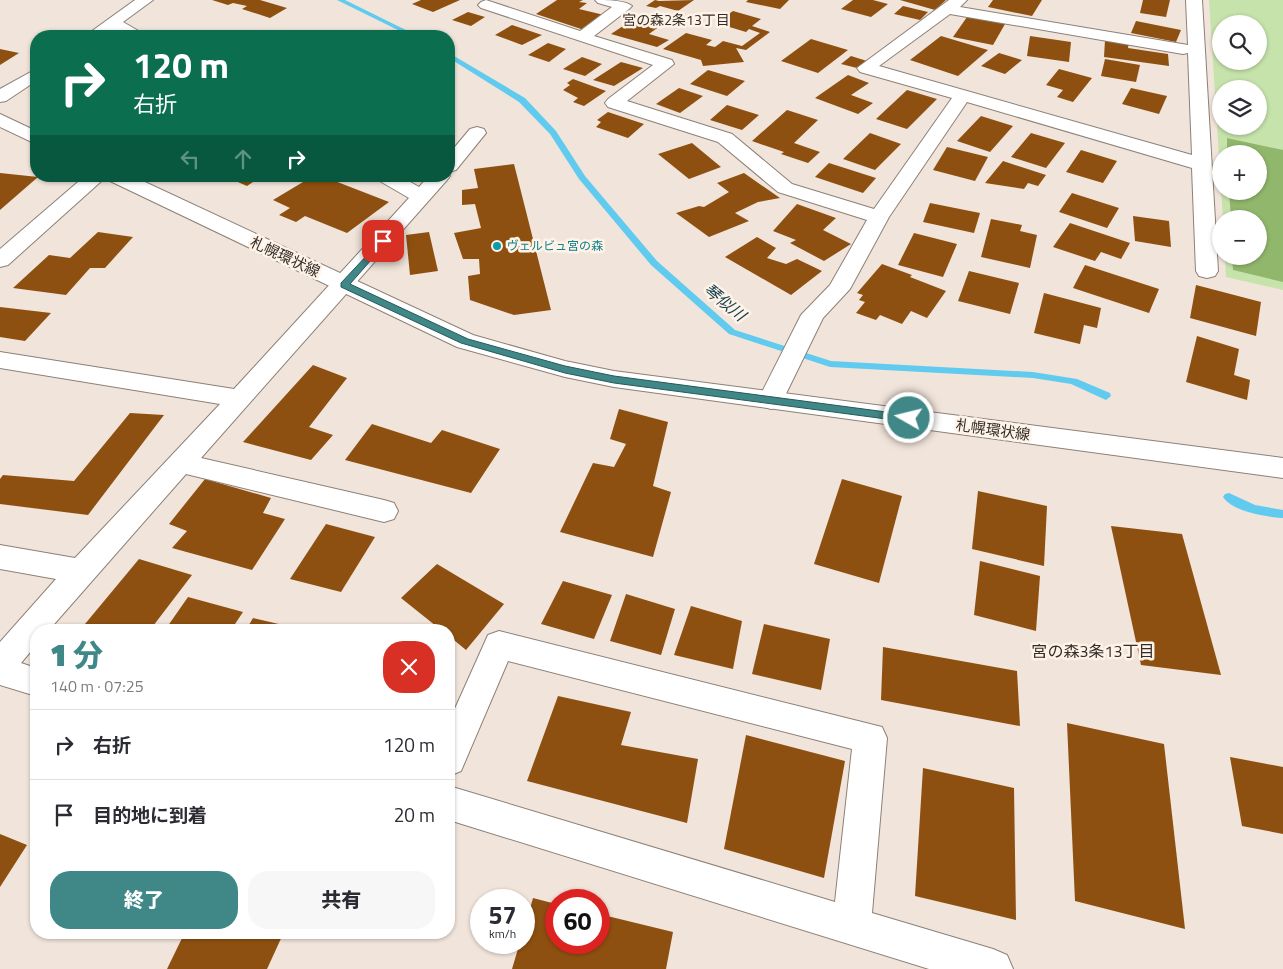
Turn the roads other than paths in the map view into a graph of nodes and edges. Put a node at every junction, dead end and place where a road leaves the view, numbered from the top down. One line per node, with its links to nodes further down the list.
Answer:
1 (145, 0): 6 (street)
2 (603, 0): 9 (street)
3 (1194, 0): 18 (street)
4 (954, 4): 10 (street); 12 (street)
5 (486, 5): 9 (street)
6 (113, 23): 7 (street); 8 (street)
7 (102, 30)
8 (125, 30)
9 (582, 37): 24 (street)
10 (1184, 49)
11 (30, 78): 13 (street)
12 (962, 96): 18 (street); 24 (street)
13 (0, 98)
14 (0, 120): 16 (street)
15 (477, 133): 17 (street)
16 (30, 135)
17 (455, 159)
18 (1201, 164): 26 (street)
19 (90, 182): 25 (street)
20 (128, 182): 27 (street, 札幌環状線)
21 (396, 182): 23 (street)
22 (435, 182): 23 (street)
23 (422, 197): 27 (street)
24 (879, 217): 30 (street)
25 (0, 260)
26 (1207, 271)
27 (344, 285): 29 (street); 30 (street, 札幌環状線)
28 (0, 360): 29 (street)
29 (238, 398): 31 (street)
30 (772, 400): 32 (street, 札幌環状線)
31 (180, 462): 33 (street); 35 (street)
32 (1283, 468)
33 (384, 511)
34 (0, 557): 35 (street)
35 (81, 571): 36 (street)
36 (36, 624)
37 (30, 631): 38 (street)
38 (0, 666)
39 (0, 672): 40 (street)
40 (30, 680)
41 (455, 746): 43 (street)
42 (455, 805): 43 (street)
43 (852, 925): 44 (street)
44 (993, 969)

